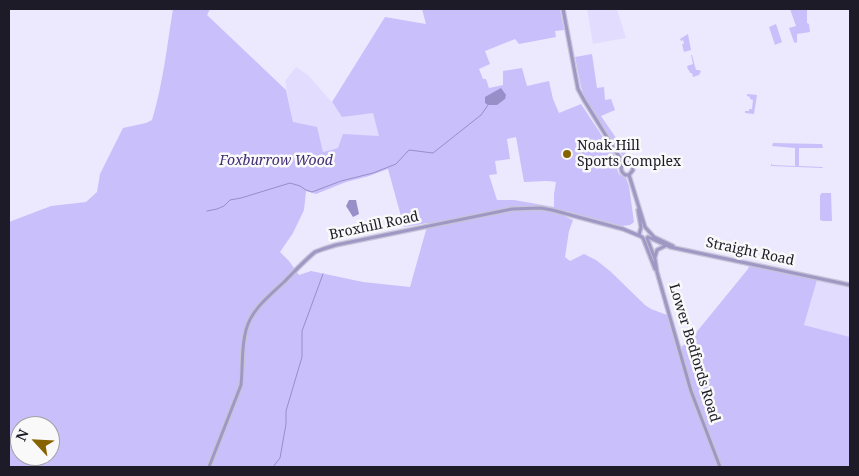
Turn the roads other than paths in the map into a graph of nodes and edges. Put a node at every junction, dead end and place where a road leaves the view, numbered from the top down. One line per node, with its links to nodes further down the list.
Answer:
1 (563, 9): 2 (street)
2 (624, 163): 3 (street); 3 (street)
3 (629, 175): 4 (street)
4 (637, 202): 6 (street); 7 (street)
5 (623, 229): 7 (street, Broxhill Road); 9 (street, Broxhill Road); 15 (street, Broxhill Road)
6 (646, 229): 7 (street); 8 (street)
7 (640, 230): 9 (street)
8 (649, 233): 9 (street); 11 (street)
9 (644, 237): 10 (street, Straight Road); 12 (street, Lower Bedfords Road); 13 (street, Lower Bedfords Road)
10 (666, 245): 11 (street, Straight Road); 12 (street)
11 (676, 247): 14 (street, Straight Road)
12 (655, 259): 13 (street, Lower Bedfords Road)
13 (657, 272): 16 (street, Lower Bedfords Road)
14 (850, 285)
15 (209, 467)
16 (720, 467)

